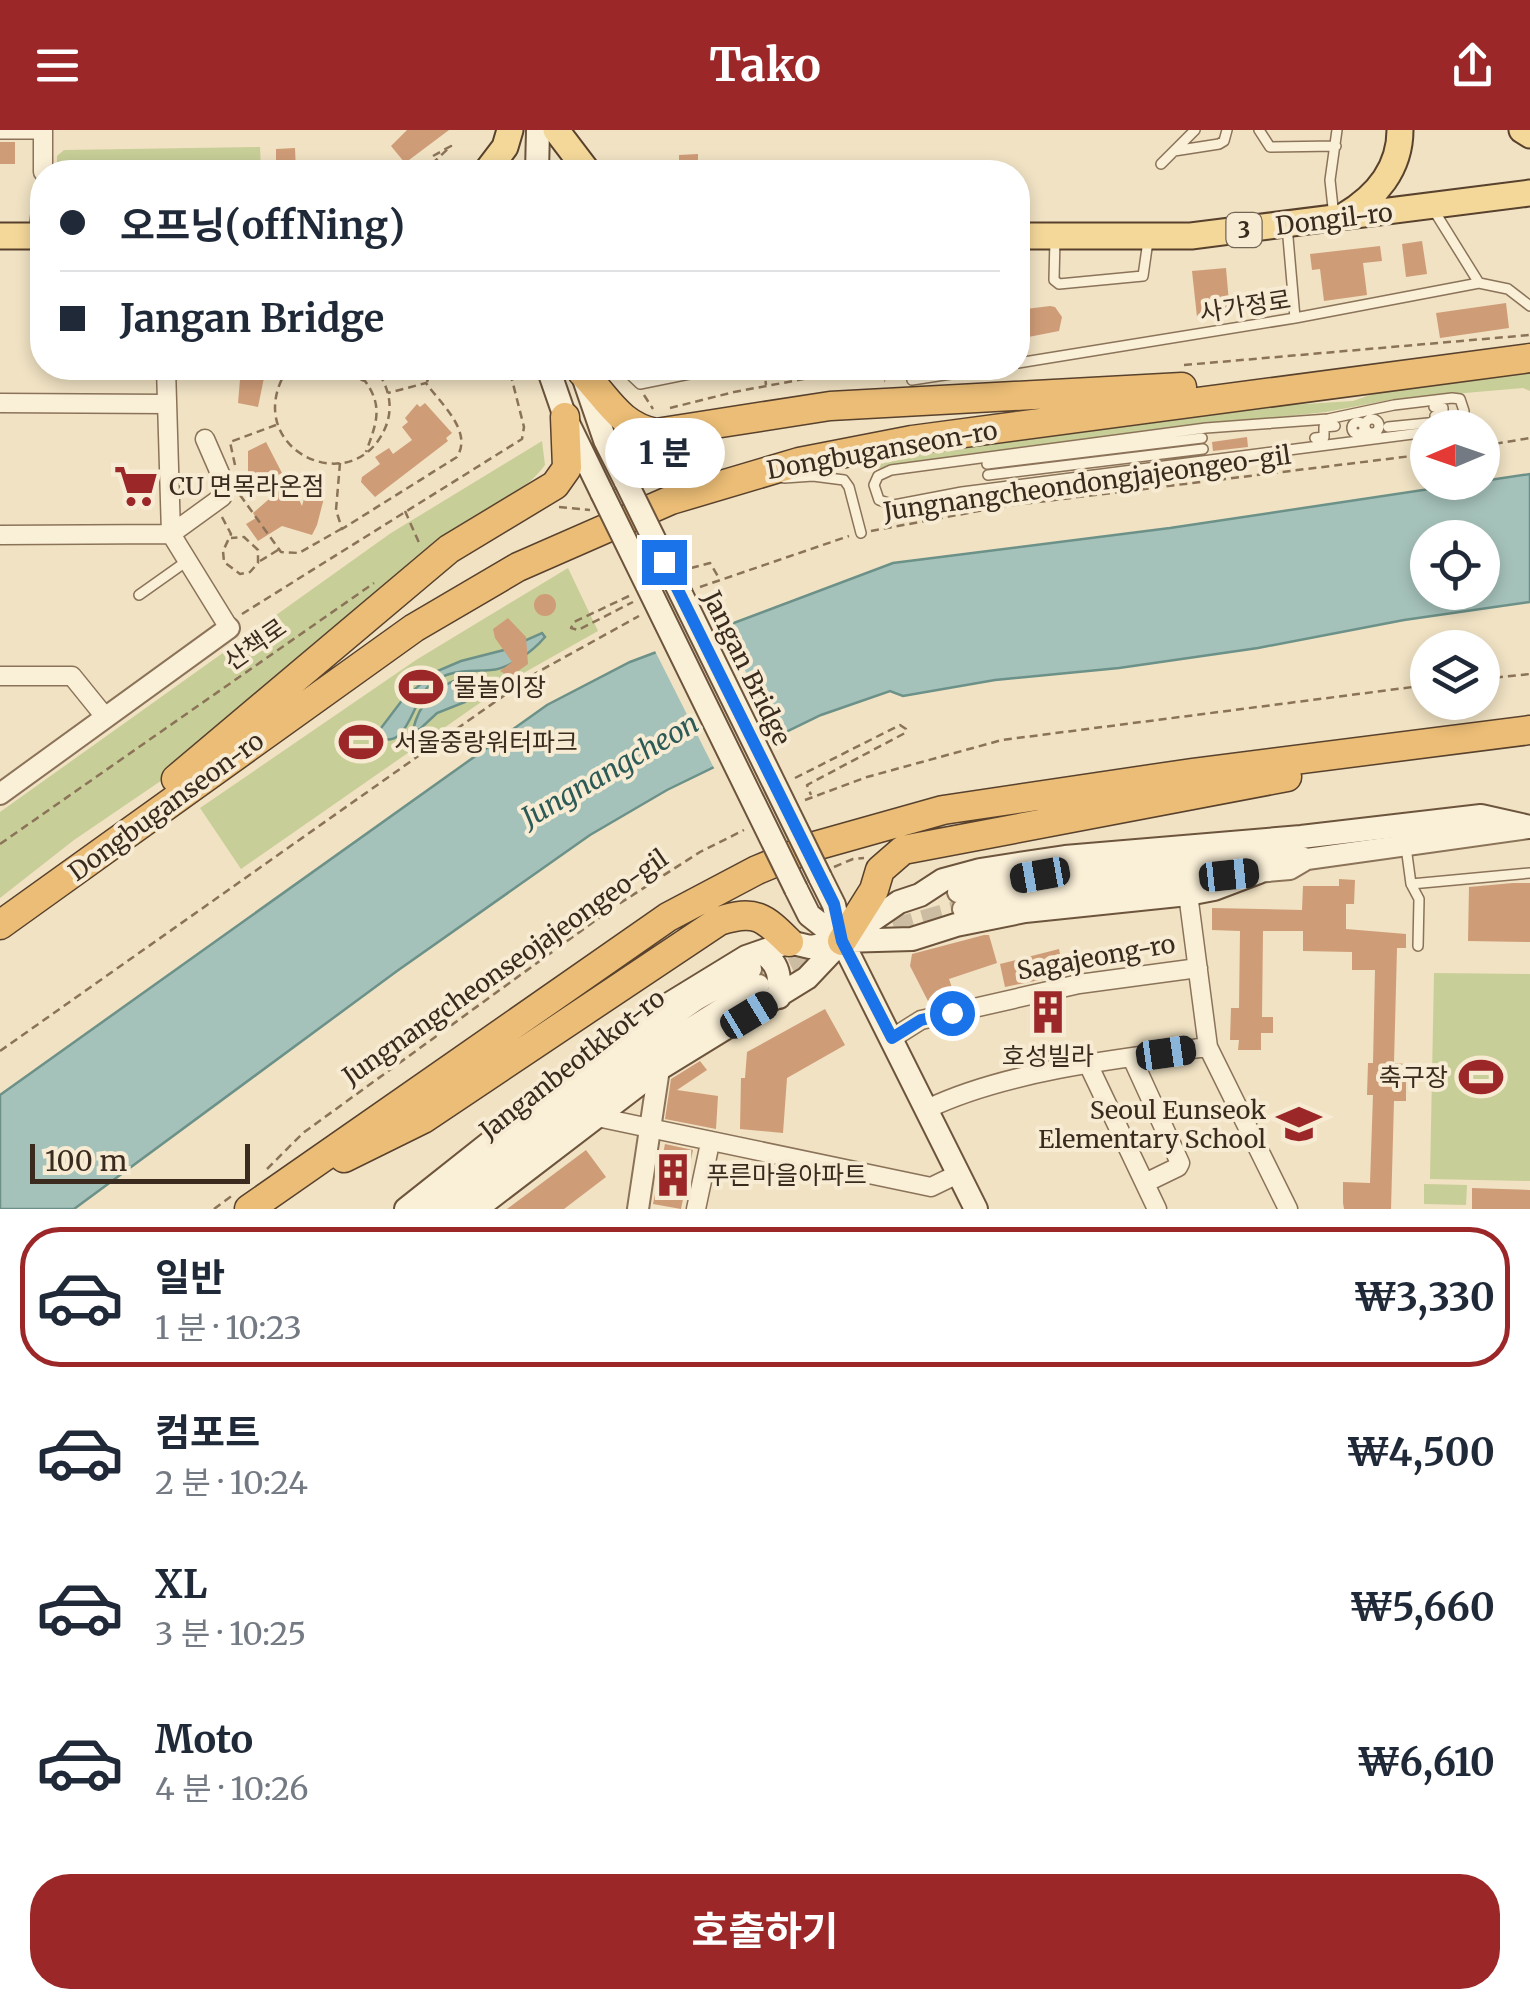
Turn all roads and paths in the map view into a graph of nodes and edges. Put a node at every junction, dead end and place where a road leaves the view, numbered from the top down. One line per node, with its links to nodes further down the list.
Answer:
1 (510, 130): 18 (main road)
2 (538, 130): 19 (main road)
3 (556, 130): 20 (main road)
4 (1194, 130): 14 (lane)
5 (1227, 130): 14 (lane)
6 (1259, 130): 13 (lane)
7 (1337, 130): 13 (lane)
8 (1400, 130): 24 (main road)
9 (1522, 130): 12 (main road)
10 (43, 132): 11 (lane); 15 (street)
11 (0, 134)
12 (1530, 136)
13 (1336, 146): 24 (lane)
14 (1174, 151): 21 (lane)
15 (43, 160)
16 (433, 160): 17 (path)
17 (436, 160)
18 (488, 160)
19 (537, 160)
20 (579, 160)
21 (1161, 164)
22 (1530, 192): 23 (main road, Dongil-ro / 3)
23 (1435, 206): 24 (main road, Dongil-ro / 3); 31 (lane)
24 (1337, 219): 25 (main road, Dongil-ro / 3)
25 (1286, 225): 29 (main road, Dongil-ro / 3); 33 (lane)
26 (0, 236): 27 (main road)
27 (30, 236)
28 (1055, 236): 29 (main road, Dongil-ro / 3); 29 (lane); 30 (main road, Dongil-ro / 3)
29 (1148, 236)
30 (1030, 237)
31 (1479, 284): 32 (lane); 33 (lane, 사가정로)
32 (1530, 306)
33 (1295, 318): 35 (lane, 사가정로)
34 (1528, 350): 36 (path); 55 (highway, Dongbuganseon-ro)
35 (1030, 361)
36 (1177, 366)
37 (166, 380): 58 (street)
38 (279, 380): 79 (path)
39 (362, 380): 63 (path)
40 (381, 380): 56 (path)
41 (427, 380): 51 (path)
42 (513, 380): 82 (path)
43 (552, 380): 64 (main road)
44 (585, 380): 125 (main road, Jangan Bridge, bridge)
45 (589, 380): 55 (highway)
46 (636, 380): 52 (lane)
47 (658, 380): 52 (lane)
48 (765, 380): 54 (path)
49 (802, 380): 54 (path)
50 (881, 380): 53 (path)
51 (426, 383): 56 (path); 84 (path)
52 (640, 384): 54 (path)
53 (890, 384)
54 (766, 387)
55 (1298, 389): 80 (highway, Dongbuganseon-ro)
56 (388, 393): 69 (path)
57 (0, 403): 58 (street)
58 (167, 404): 86 (street)
59 (1434, 407): 60 (lane)
60 (1443, 410)
61 (1464, 410): 74 (lane)
62 (1405, 411): 65 (lane)
63 (380, 414): 69 (path); 76 (path)
64 (565, 417): 118 (highway); 125 (main road, bridge)
65 (1406, 426): 66 (lane); 68 (lane)
66 (1410, 426)
67 (1364, 427): 71 (lane)
68 (1388, 427)
69 (384, 430): 76 (path)
70 (1410, 430): 77 (lane)
71 (1315, 438)
72 (1530, 438): 75 (path)
73 (205, 439): 86 (street)
74 (1157, 439): 77 (lane); 77 (lane)
75 (1500, 443)
76 (366, 453): 79 (path)
77 (1028, 455)
78 (1410, 456): 85 (path, Jungnangcheondongjajeongeo-gil)
79 (340, 463): 84 (path)
80 (764, 471): 85 (lane); 118 (highway, Dongbuganseon-ro)
81 (238, 492): 89 (path)
82 (404, 510): 90 (path); 101 (path)
83 (221, 516): 88 (path)
84 (342, 529): 89 (path)
85 (861, 533): 94 (path, Jungnangcheondongjajeongeo-gil)
86 (170, 534): 87 (street); 91 (street)
87 (0, 535)
88 (231, 538): 92 (path); 92 (path)
89 (278, 550): 92 (path)
90 (422, 550)
91 (188, 561): 97 (lane); 101 (street)
92 (259, 561)
93 (679, 571): 94 (path)
94 (720, 579): 96 (path, Jungnangcheondongjajeongeo-gil)
95 (373, 584): 115 (path, 산책로)
96 (689, 592)
97 (138, 594)
98 (627, 597): 99 (path)
99 (636, 601)
100 (647, 612): 132 (path)
101 (229, 628): 106 (street)
102 (1530, 674): 104 (path)
103 (0, 676): 106 (street)
104 (1500, 677)
105 (1410, 687): 111 (path)
106 (106, 718): 110 (street)
107 (1530, 730): 108 (highway)
108 (1366, 750): 125 (highway); 142 (highway)
109 (792, 779): 111 (path)
110 (0, 794)
111 (812, 796): 112 (path)
112 (800, 802)
113 (749, 828): 142 (path, Jungnangcheonseojajeongeo-gil)
114 (1530, 828): 116 (street); 123 (main road)
115 (0, 844)
116 (1406, 846): 117 (street); 121 (lane)
117 (1307, 859): 119 (street); 123 (street)
118 (88, 862): 124 (highway, Dongbuganseon-ro)
119 (1259, 872): 122 (main road); 123 (street)
120 (1530, 872): 121 (lane)
121 (1411, 884): 127 (lane)
122 (1188, 894): 123 (main road); 128 (street)
123 (955, 902): 125 (main road); 125 (main road)
124 (0, 925)
125 (842, 941): 126 (main road); 129 (main road); 130 (main road)
126 (788, 942): 129 (main road); 142 (highway)
127 (1418, 946)
128 (1198, 968): 130 (street, Sagajeong-ro); 131 (street)
129 (762, 976): 135 (main road); 144 (main road); 145 (street, Janganbeotkkot-ro); 146 (street, Janganbeotkkot-ro)
130 (892, 1038): 136 (main road)
131 (1208, 1048): 133 (street); 152 (street)
132 (0, 1051)
133 (1132, 1058): 134 (street); 141 (street)
134 (1088, 1064): 136 (street); 141 (street)
135 (659, 1068): 137 (main road); 138 (street)
136 (928, 1110): 140 (main road)
137 (597, 1117): 138 (street); 147 (main road)
138 (652, 1129): 139 (street); 148 (street)
139 (710, 1143): 140 (street); 149 (street)
140 (958, 1174): 150 (main road)
141 (1144, 1183): 151 (street)
142 (254, 1192): 143 (path, Jungnangcheonseojajeongeo-gil)
143 (214, 1209)
144 (406, 1209)
145 (430, 1209)
146 (454, 1209)
147 (476, 1209)
148 (638, 1209)
149 (696, 1209)
150 (976, 1209)
151 (1157, 1209)
152 (1288, 1209)

